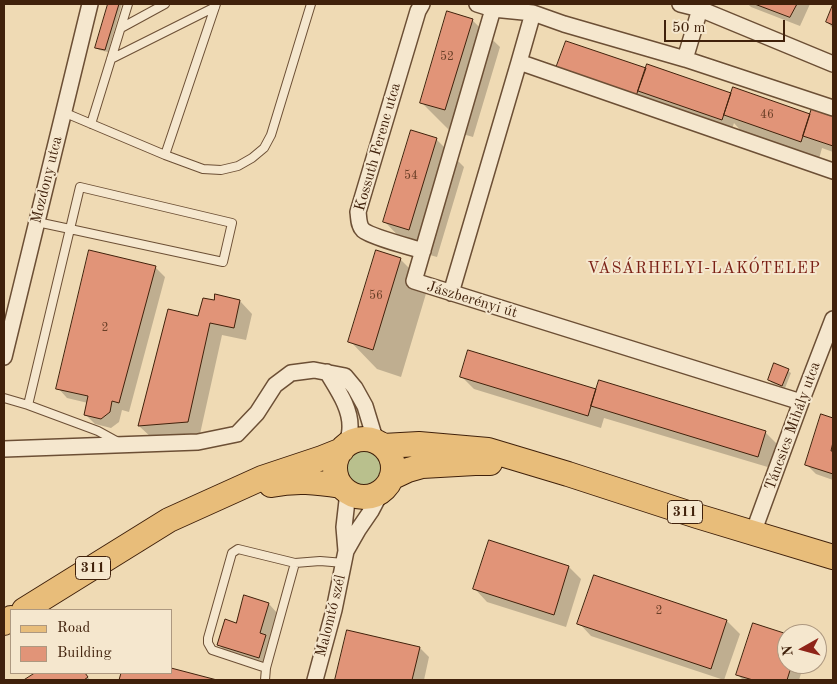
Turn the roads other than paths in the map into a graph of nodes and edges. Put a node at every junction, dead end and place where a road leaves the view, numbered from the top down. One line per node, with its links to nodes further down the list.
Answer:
1 (90, 4): 18 (street, Mozdony utca)
2 (128, 4): 12 (lane)
3 (165, 4): 12 (lane)
4 (311, 4): 20 (lane)
5 (422, 4): 24 (street, Kossuth Ferenc utca)
6 (477, 4): 9 (street)
7 (680, 4): 10 (street)
8 (215, 6): 14 (lane); 20 (lane)
9 (493, 9): 11 (street); 24 (street, Jászberényi út)
10 (700, 9): 13 (street); 16 (street)
11 (533, 13): 13 (street); 15 (street)
12 (121, 28): 14 (lane)
13 (686, 59): 17 (street)
14 (111, 60): 19 (lane)
15 (519, 62): 21 (street); 25 (street)
16 (833, 64)
17 (833, 108)
18 (63, 112): 19 (lane); 22 (street, Mozdony utca)
19 (91, 124): 20 (lane)
20 (165, 155)
21 (833, 171)
22 (37, 222): 23 (lane); 27 (street, Mozdony utca)
23 (70, 229): 23 (lane); 31 (lane)
24 (423, 251): 25 (street, Jászberényi út)
25 (451, 293): 30 (street, Jászberényi út)
26 (833, 319): 30 (street, Táncsics Mihály utca)
27 (4, 356)
28 (327, 372): 32 (street); 33 (street); 34 (street)
29 (4, 398): 31 (lane)
30 (801, 402): 40 (street, Táncsics Mihály utca)
31 (28, 405): 33 (lane)
32 (379, 444): 34 (main road, 311); 36 (main road, 311); 37 (main road)
33 (123, 445): 35 (street)
34 (344, 447): 38 (main road); 39 (main road, 311)
35 (4, 449)
36 (537, 465): 37 (main road, 311); 40 (main road, 311)
37 (386, 485): 38 (main road, 311); 41 (street, Malomtó szél)
38 (344, 489): 39 (main road, 311); 41 (street, Malomtó szél)
39 (200, 505): 44 (main road, 311)
40 (754, 533): 42 (main road, 311)
41 (345, 557): 43 (lane); 47 (street, Malomtó szél)
42 (833, 557)
43 (295, 563): 45 (lane); 45 (lane)
44 (26, 609)
45 (266, 668): 46 (lane)
46 (265, 680)
47 (315, 680)

